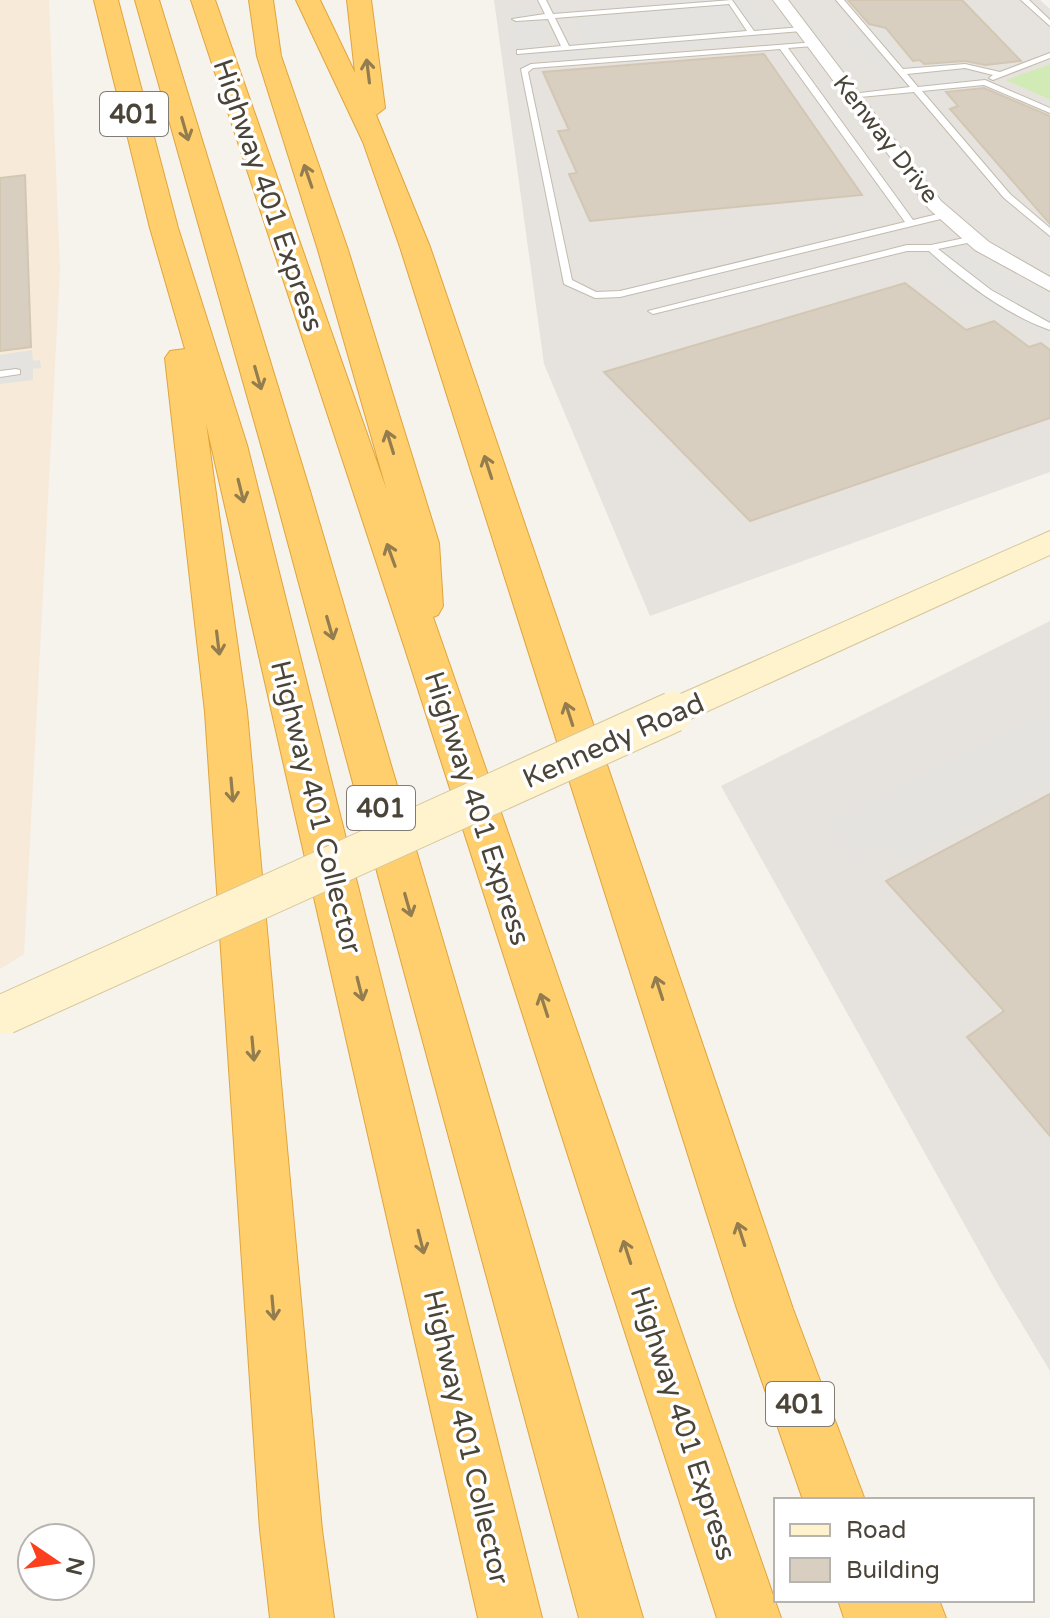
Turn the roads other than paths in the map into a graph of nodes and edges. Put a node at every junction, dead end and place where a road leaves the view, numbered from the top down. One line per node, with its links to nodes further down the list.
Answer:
1 (106, 0): 30 (highway, Highway 401 Collector / 401)
2 (147, 0): 49 (highway, Highway 401 Express / 401, one-way to 49)
3 (203, 0): 40 (highway, Highway 401 Express, one-way to 3)
4 (261, 0): 40 (highway, one-way to 4)
5 (308, 0): 27 (highway, 401)
6 (359, 0): 27 (highway, one-way to 6)
7 (542, 0): 11 (lane)
8 (780, 0): 14 (street, Kenway Drive)
9 (840, 0): 21 (lane)
10 (1025, 0): 13 (lane)
11 (550, 16): 12 (lane); 15 (lane); 18 (lane)
12 (516, 19)
13 (1050, 24)
14 (802, 29): 15 (lane); 16 (street, Kenway Drive)
15 (752, 33): 18 (lane)
16 (813, 44): 17 (lane); 25 (street, Kenway Drive)
17 (782, 46): 29 (lane); 29 (lane)
18 (566, 48): 19 (lane)
19 (520, 52)
20 (1050, 55): 22 (lane)
21 (901, 72): 22 (lane); 24 (lane)
22 (1001, 75): 23 (lane)
23 (985, 82): 24 (lane); 26 (lane)
24 (916, 90): 25 (lane); 31 (lane)
25 (852, 96): 28 (street, Kenway Drive)
26 (1050, 111)
27 (376, 142): 42 (highway, 401, one-way to 27)
28 (946, 215): 29 (lane); 32 (street, Kenway Drive)
29 (911, 224)
30 (164, 228): 45 (highway, one-way to 45); 48 (highway, Highway 401 Collector / 401, one-way to 48)
31 (1050, 233)
32 (974, 239): 33 (lane); 34 (street, Kenway Drive)
33 (931, 248): 35 (lane); 36 (lane)
34 (1050, 285)
35 (653, 311)
36 (1050, 327)
37 (16, 372): 38 (lane)
38 (0, 374)
39 (1050, 542): 41 (main road, Kennedy Road, bridge)
40 (427, 655): 50 (highway, Highway 401 Express, one-way to 40)
41 (3, 1015)
42 (765, 1309): 43 (highway, 401); 44 (highway)
43 (833, 1498)
44 (856, 1498)
45 (291, 1530): 46 (highway); 47 (highway)
46 (293, 1618)
47 (302, 1618)
48 (510, 1618)
49 (611, 1618)
50 (749, 1618)

